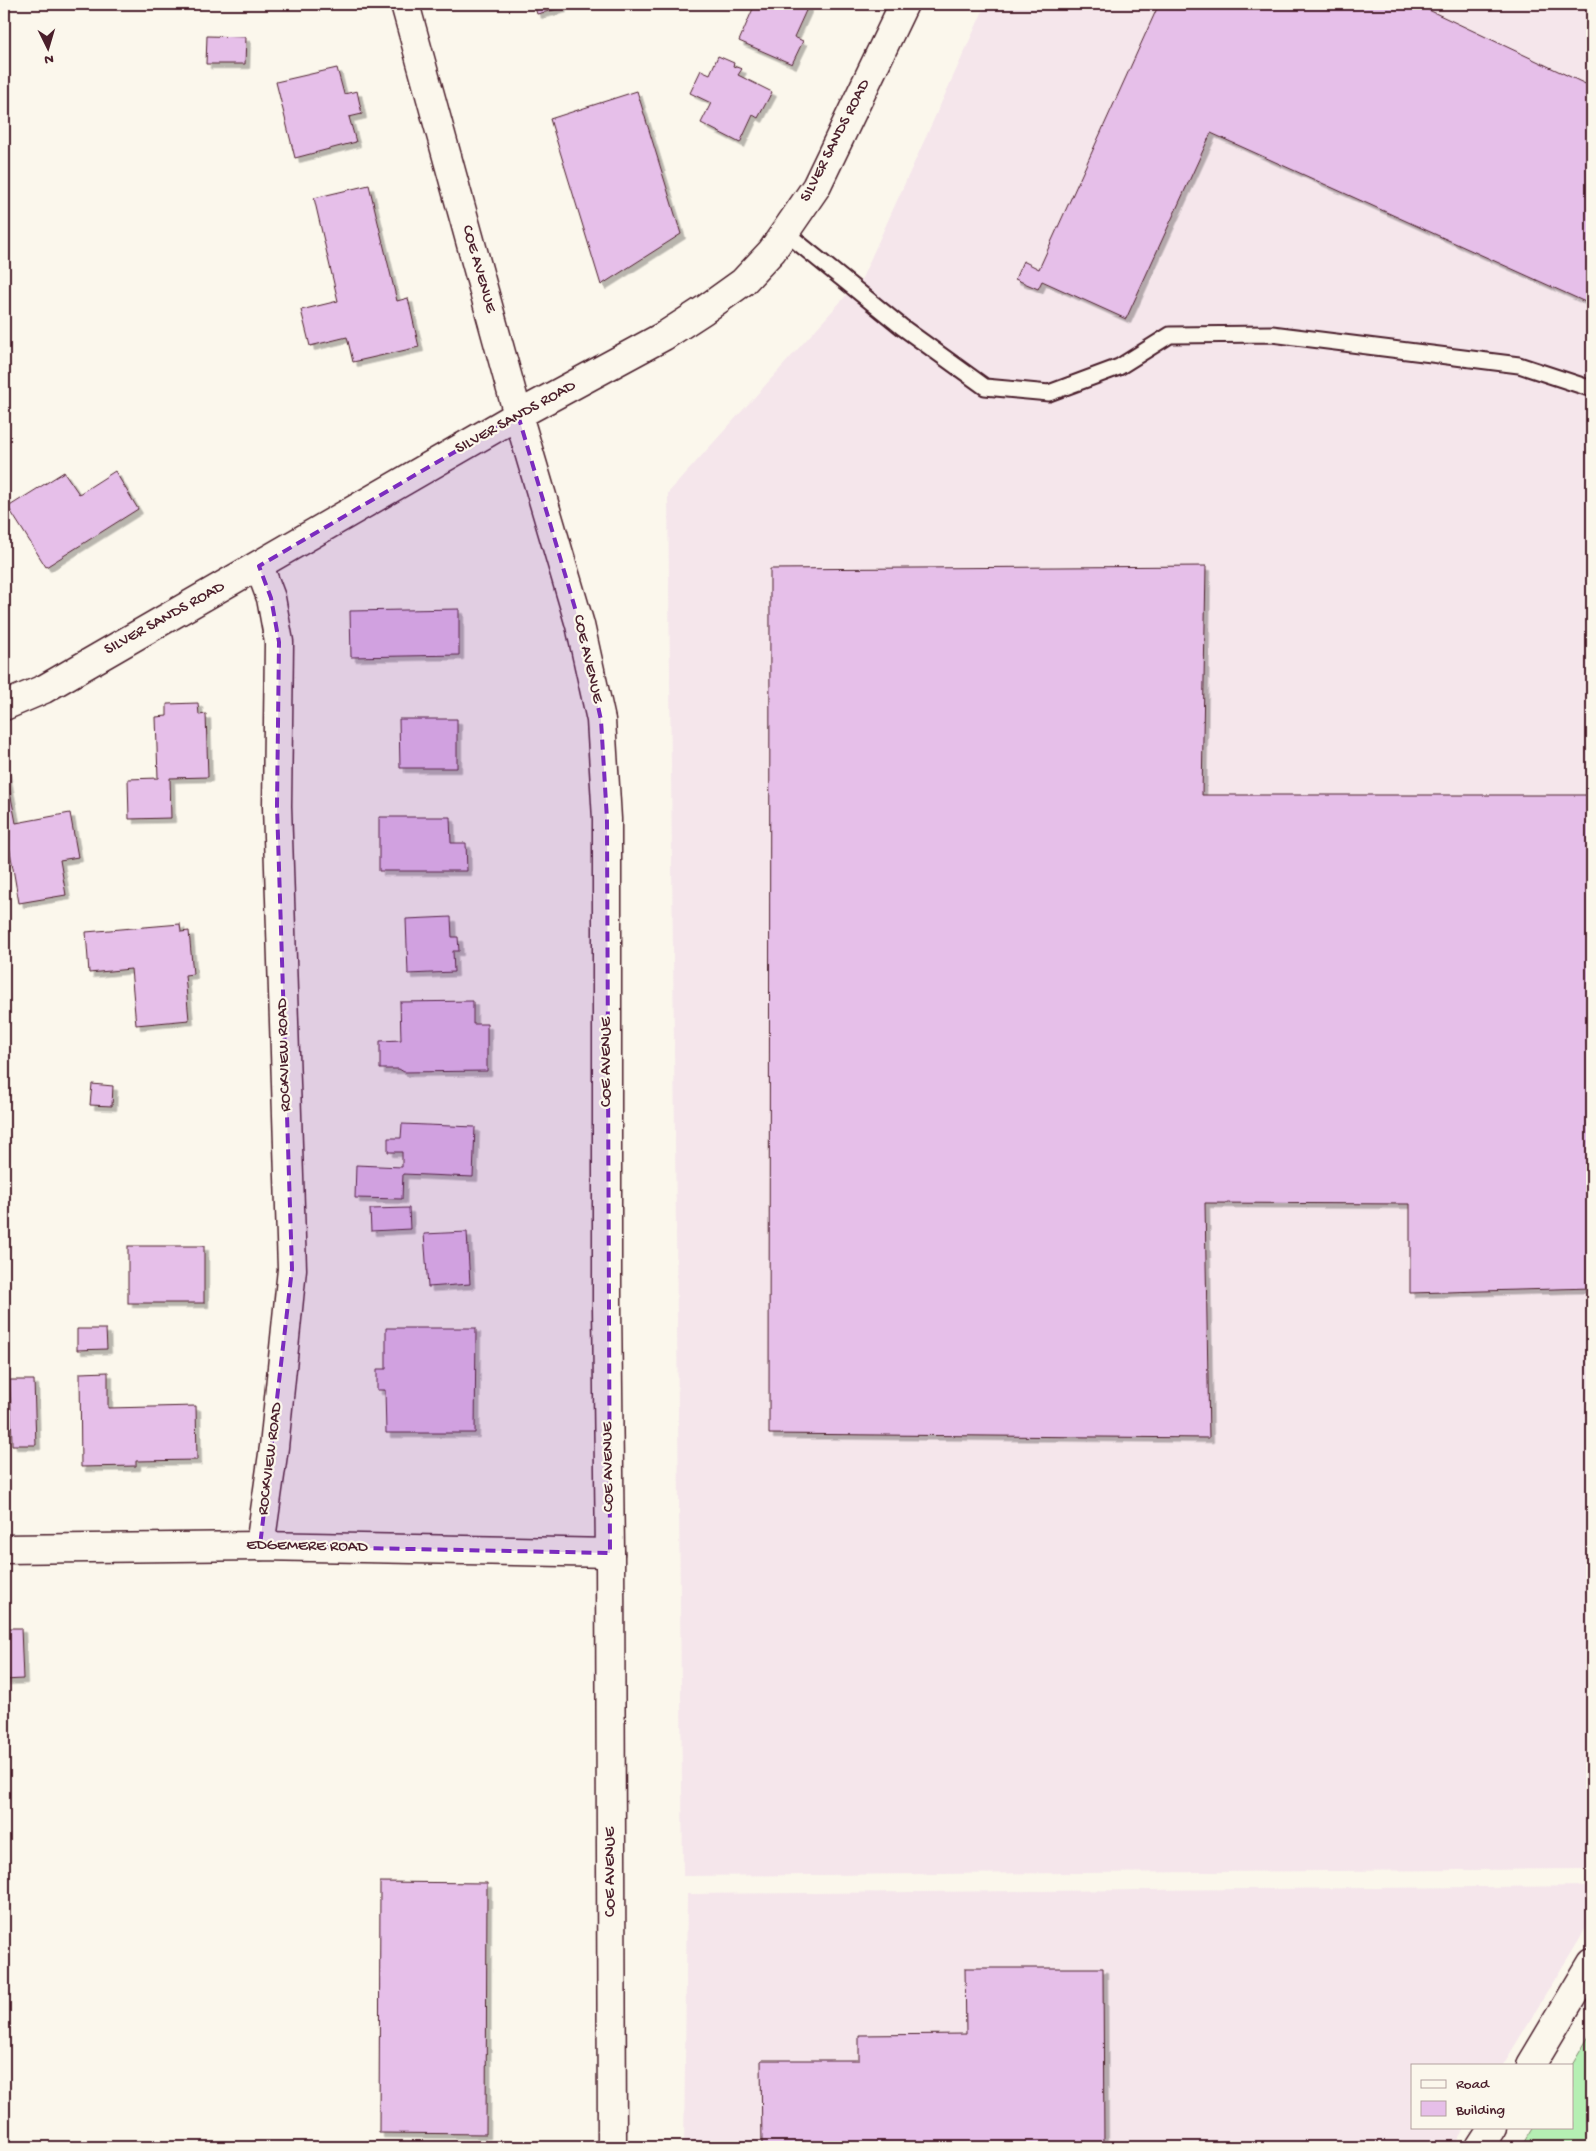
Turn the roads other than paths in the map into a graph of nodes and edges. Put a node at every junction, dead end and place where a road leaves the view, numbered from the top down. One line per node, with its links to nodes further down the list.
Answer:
1 (405, 4): 5 (main road, COE AVENUE)
2 (904, 4): 3 (main road, SILVER SANDS ROAD)
3 (786, 232): 4 (lane); 5 (main road, SILVER SANDS ROAD)
4 (1592, 389)
5 (518, 415): 6 (main road, SILVER SANDS ROAD); 10 (main road, COE AVENUE)
6 (259, 566): 7 (main road, SILVER SANDS ROAD); 8 (main road, ROCKVIEW ROAD)
7 (4, 706)
8 (260, 1546): 9 (main road, EDGEMERE ROAD); 10 (main road, EDGEMERE ROAD)
9 (4, 1549)
10 (610, 1553): 14 (main road, COE AVENUE)
11 (1592, 1963): 12 (main road)
12 (1532, 2064)
13 (1492, 2128): 15 (main road)
14 (612, 2147)
15 (1480, 2147)

